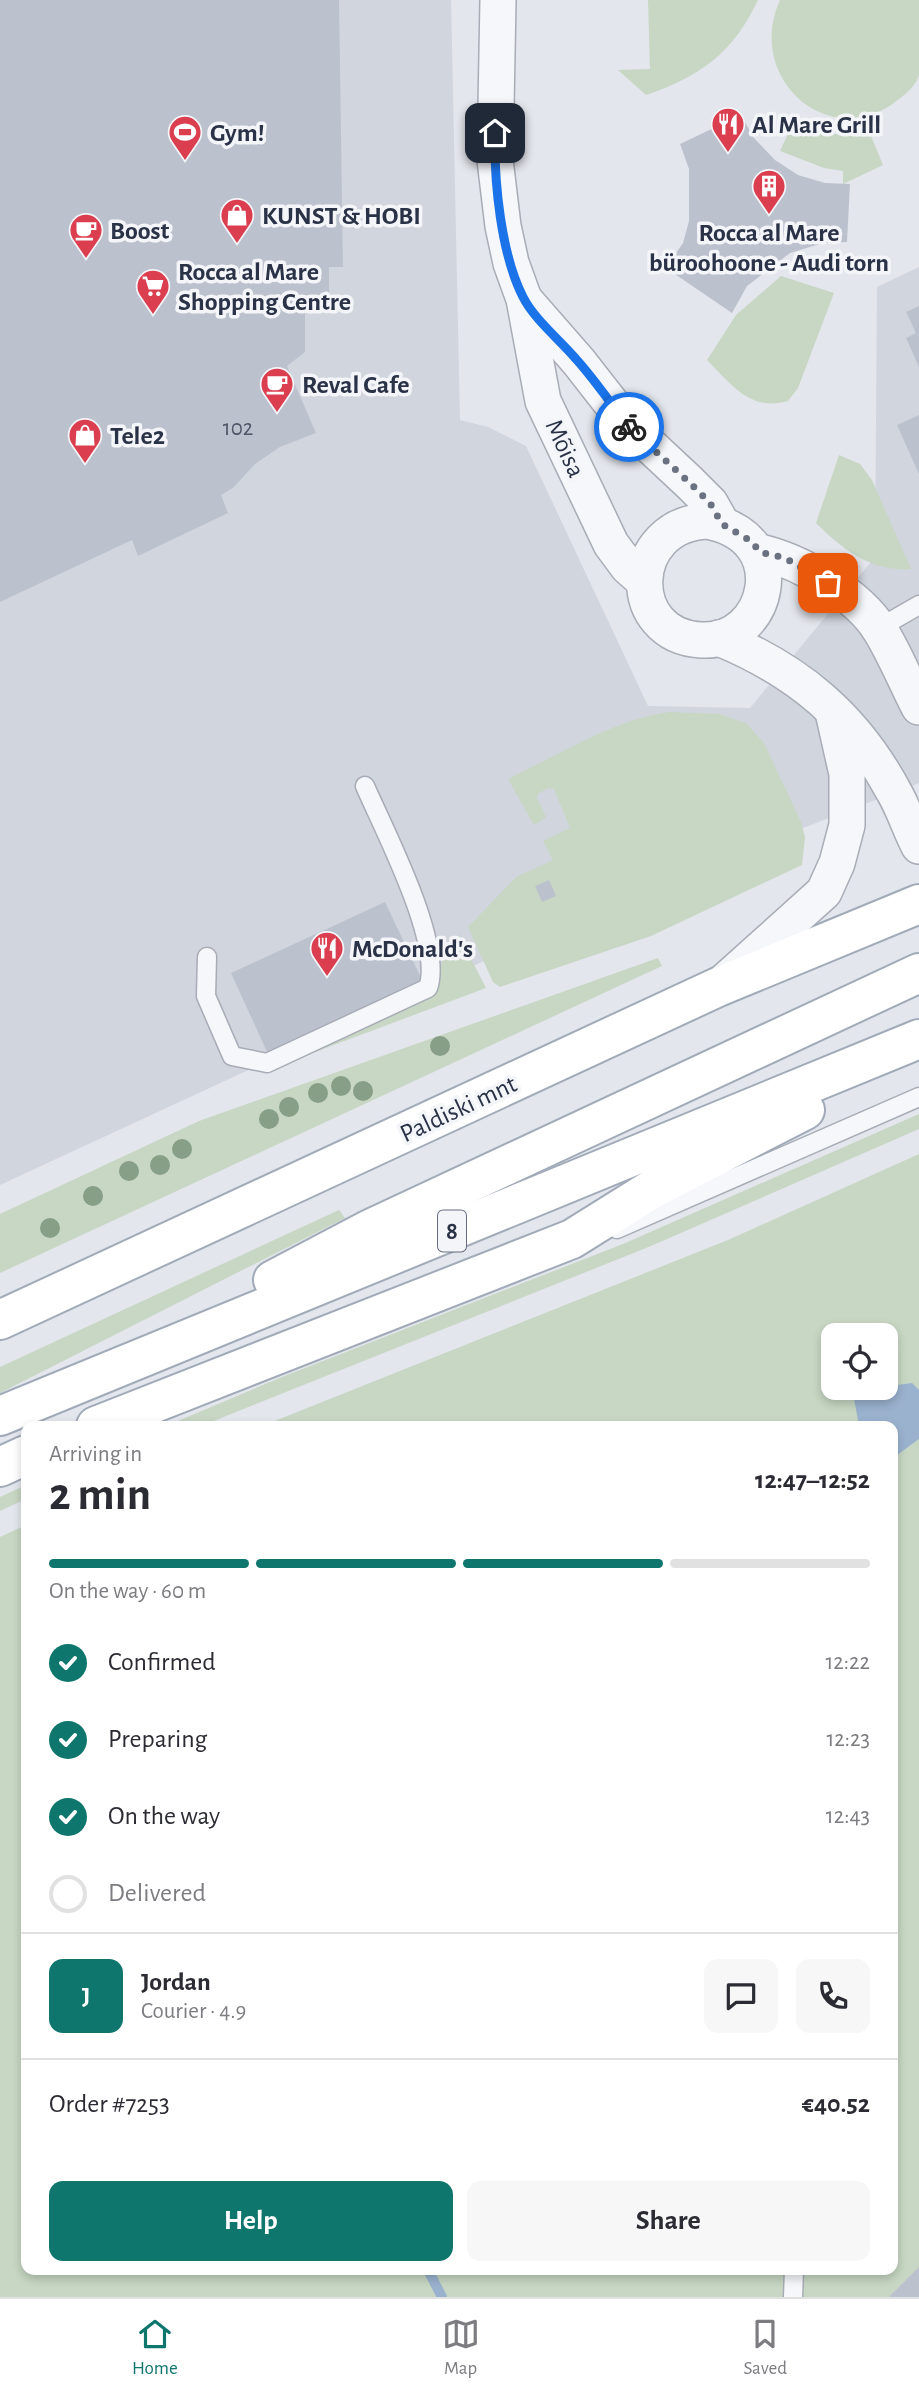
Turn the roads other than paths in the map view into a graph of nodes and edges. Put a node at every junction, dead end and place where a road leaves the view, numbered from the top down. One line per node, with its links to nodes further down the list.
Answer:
1 (498, 0): 2 (street, Mõisa)
2 (524, 299): 3 (street, Mõisa); 5 (street, Mõisa)
3 (722, 524): 4 (street); 5 (street)
4 (760, 552): 7 (street); 8 (street)
5 (644, 581): 8 (street)
6 (919, 605): 7 (lane)
7 (878, 628): 9 (street)
8 (719, 638): 10 (street)
9 (919, 707)
10 (833, 712): 12 (street); 16 (street)
11 (365, 786): 14 (lane)
12 (919, 846)
13 (919, 904): 16 (main road, Paldiski mnt)
14 (207, 957)
15 (919, 973): 21 (main road)
16 (718, 987): 20 (main road, Paldiski mnt)
17 (912, 1042): 19 (main road, 8); 21 (main road, 8)
18 (919, 1097): 19 (lane)
19 (572, 1239): 23 (main road, 8)
20 (0, 1320)
21 (98, 1373): 22 (main road, 8)
22 (0, 1416)
23 (109, 1421)
24 (21, 1457): 25 (main road)
25 (0, 1467)
26 (794, 2275): 27 (lane)
27 (793, 2297)

